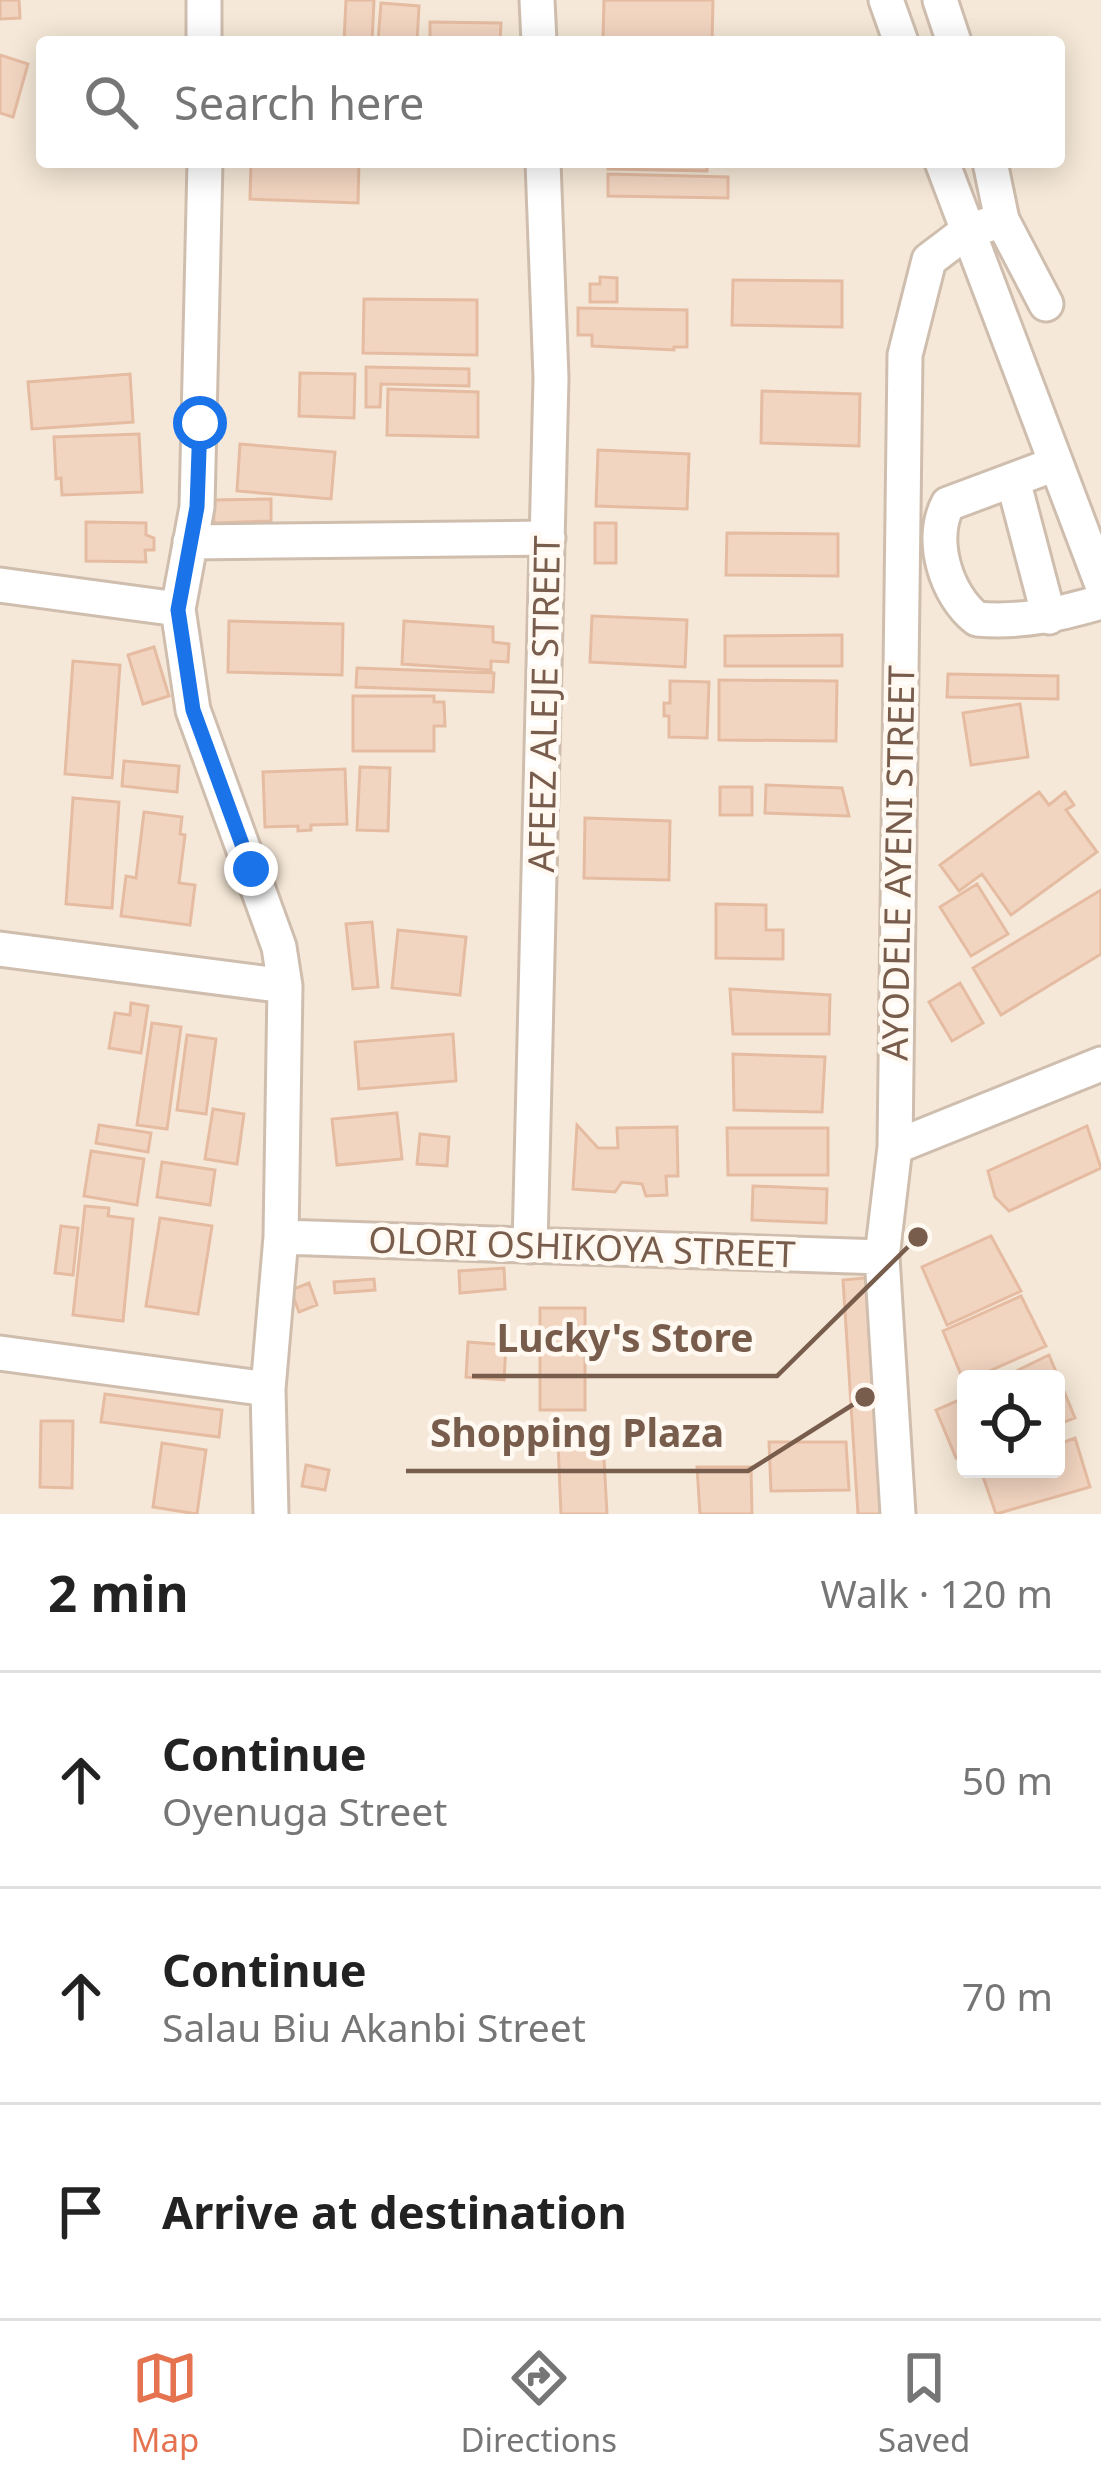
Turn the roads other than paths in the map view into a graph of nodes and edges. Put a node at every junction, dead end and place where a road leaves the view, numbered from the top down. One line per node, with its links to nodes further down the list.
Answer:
1 (204, 0): 5 (street)
2 (537, 0): 6 (street)
3 (886, 0): 7 (street)
4 (940, 0): 8 (street)
5 (204, 36)
6 (539, 36)
7 (899, 36)
8 (952, 36)
9 (206, 168): 19 (street)
10 (543, 168): 18 (street, AFEEZ ALEJE STREET)
11 (944, 168): 14 (street)
12 (991, 168): 13 (street)
13 (1002, 220): 14 (street); 15 (street)
14 (966, 232): 16 (street); 21 (street, AYODELE AYENI STREET)
15 (1046, 304)
16 (1055, 464): 17 (street); 22 (street)
17 (1012, 480): 20 (street); 26 (street)
18 (548, 538): 19 (street); 32 (street, AFEEZ ALEJE STREET)
19 (190, 542): 25 (street)
20 (941, 542): 21 (street); 26 (street)
21 (902, 543): 30 (street, AYODELE AYENI STREET)
22 (1101, 582)
23 (0, 585): 25 (street)
24 (1101, 602): 26 (street)
25 (178, 610): 28 (street)
26 (1049, 617)
27 (0, 949): 28 (street)
28 (285, 986): 31 (street)
29 (1101, 1064): 30 (street)
30 (895, 1147): 33 (street, AYODELE AYENI STREET)
31 (281, 1237): 32 (street, OLORI OSHIKOYA STREET); 35 (street)
32 (530, 1246): 33 (street, OLORI OSHIKOYA STREET)
33 (882, 1257): 37 (street, AYODELE AYENI STREET)
34 (0, 1353): 35 (street)
35 (268, 1389): 36 (street)
36 (271, 1514)
37 (898, 1514)

